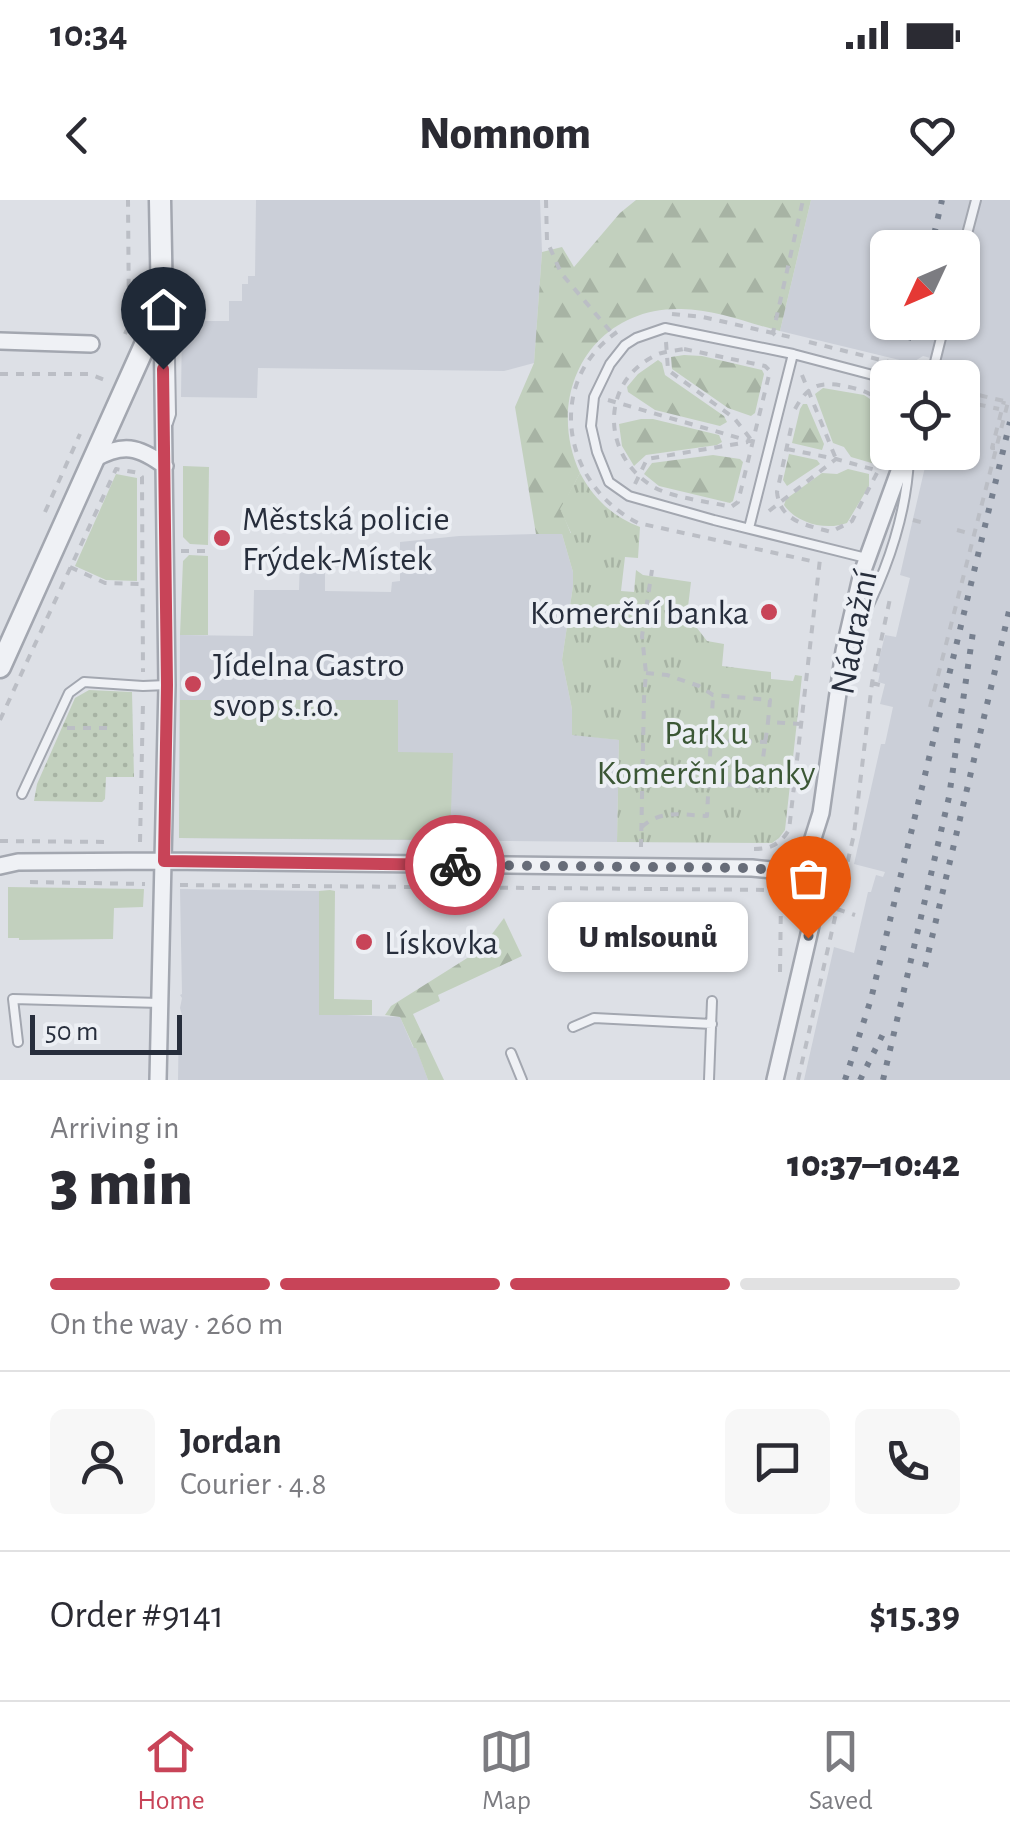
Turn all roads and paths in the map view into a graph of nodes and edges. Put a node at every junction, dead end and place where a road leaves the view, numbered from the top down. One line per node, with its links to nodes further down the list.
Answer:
1 (128, 200): 13 (path)
2 (546, 200): 8 (path)
3 (803, 200): 11 (path)
4 (976, 200): 6 (lane)
5 (161, 202): 7 (street)
6 (968, 230)
7 (162, 300): 29 (street); 40 (street)
8 (605, 327)
9 (623, 328): 23 (path)
10 (665, 328): 11 (path); 17 (path); 18 (lane); 27 (lane)
11 (773, 333): 12 (path)
12 (791, 338)
13 (123, 339)
14 (0, 341): 16 (street)
15 (809, 342): 19 (path)
16 (91, 344)
17 (667, 352): 30 (path); 34 (path); 34 (path)
18 (792, 354): 21 (lane); 24 (path); 35 (lane)
19 (883, 360)
20 (0, 374): 22 (path)
21 (870, 374)
22 (105, 380)
23 (575, 389): 27 (path); 51 (path)
24 (808, 390): 25 (path); 37 (path); 39 (path)
25 (870, 393)
26 (980, 395): 28 (path)
27 (594, 397): 30 (path); 45 (lane)
28 (1004, 401): 36 (path); 36 (path)
29 (119, 402): 38 (street); 60 (lane)
30 (617, 402): 34 (path); 44 (path)
31 (980, 405): 32 (path)
32 (998, 409)
33 (82, 430): 47 (path)
34 (753, 442): 35 (path); 44 (path); 44 (path)
35 (770, 446): 48 (lane)
36 (995, 448): 50 (path)
37 (786, 449): 39 (path); 46 (path)
38 (94, 458): 40 (street); 60 (street)
39 (836, 459): 43 (path); 46 (path)
40 (164, 466): 52 (street)
41 (900, 470): 55 (street, Nádražní)
42 (908, 470): 58 (lane)
43 (878, 471): 46 (path)
44 (639, 476): 45 (path)
45 (629, 496): 48 (lane)
46 (778, 503): 48 (path)
47 (45, 512)
48 (749, 528): 51 (path); 55 (lane)
49 (957, 530): 50 (path)
50 (973, 534): 69 (path)
51 (739, 546): 54 (path)
52 (166, 551): 53 (path); 65 (street)
53 (208, 551)
54 (819, 562): 55 (path); 72 (path)
55 (864, 565): 61 (street, Nádražní)
56 (70, 567): 59 (path); 59 (path); 70 (path)
57 (652, 570): 63 (path)
58 (882, 578): 61 (lane); 64 (path)
59 (143, 584): 66 (path)
60 (34, 592): 62 (street)
61 (844, 652): 87 (street, Nádražní)
62 (2, 658)
63 (646, 674): 68 (path); 79 (path)
64 (872, 683): 67 (path); 90 (path)
65 (167, 685): 66 (lane); 84 (street)
66 (143, 686): 73 (lane); 80 (path)
67 (884, 686)
68 (712, 695): 71 (path); 75 (path)
69 (930, 707)
70 (0, 720)
71 (768, 722): 72 (path); 76 (path)
72 (802, 724): 82 (path)
73 (52, 728): 74 (path); 78 (lane)
74 (107, 728)
75 (711, 740): 76 (path); 77 (path)
76 (767, 742): 77 (path)
77 (709, 784): 79 (path)
78 (22, 794)
79 (642, 828): 81 (path)
80 (140, 842)
81 (641, 848)
82 (752, 849)
83 (0, 858): 85 (street)
84 (164, 861): 85 (street); 87 (street); 89 (street)
85 (18, 862): 86 (street)
86 (0, 866)
87 (802, 873): 94 (street)
88 (26, 882): 89 (path)
89 (162, 885): 93 (street); 94 (path)
90 (837, 909): 91 (path); 95 (path)
91 (854, 914)
92 (712, 1001): 96 (lane)
93 (160, 1003): 98 (lane); 100 (street)
94 (794, 1004): 95 (path); 103 (street)
95 (815, 1008): 104 (path)
96 (712, 1024): 97 (lane); 102 (lane)
97 (574, 1026)
98 (18, 1042)
99 (511, 1053): 101 (lane)
100 (158, 1080)
101 (522, 1080)
102 (709, 1080)
103 (776, 1080)
104 (798, 1080)

